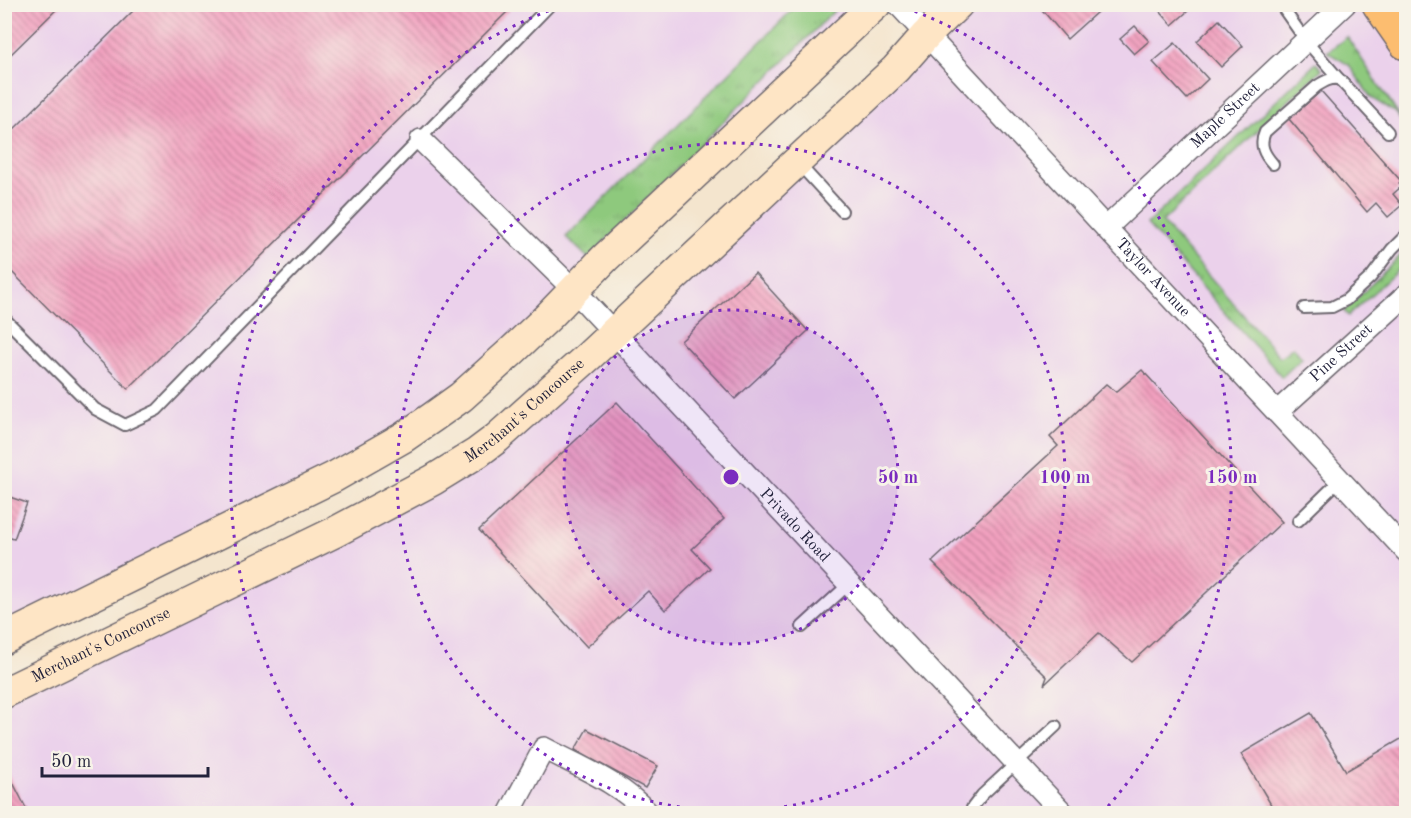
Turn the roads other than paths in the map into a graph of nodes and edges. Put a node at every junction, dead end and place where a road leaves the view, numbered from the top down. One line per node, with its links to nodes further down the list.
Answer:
1 (551, 4): 13 (lane)
2 (876, 4): 19 (street)
3 (898, 4): 8 (street, Taylor Avenue)
4 (958, 4): 8 (street, Merchant's Concourse)
5 (1280, 4): 9 (lane)
6 (1345, 4): 9 (street, Maple Street)
7 (1379, 4): 10 (main road)
8 (926, 35): 14 (street, Merchant's Concourse); 17 (street, Taylor Avenue)
9 (1306, 41): 11 (lane); 17 (street, Maple Street)
10 (1407, 43)
11 (1339, 79): 12 (lane); 15 (lane)
12 (1388, 132)
13 (421, 140): 19 (street, Privado Road); 22 (lane)
14 (797, 162): 16 (lane); 23 (street, Merchant's Concourse)
15 (1273, 164)
16 (842, 211)
17 (1106, 228): 24 (street, Taylor Avenue)
18 (1407, 235): 21 (lane)
19 (574, 290): 23 (street, Privado Road); 30 (street)
20 (1407, 295): 24 (street, Pine Street)
21 (1304, 308)
22 (4, 318)
23 (613, 333): 28 (street, Privado Road); 31 (street, Merchant's Concourse)
24 (1278, 412): 25 (street, Taylor Avenue)
25 (1340, 480): 26 (lane); 27 (street, Taylor Avenue)
26 (1298, 521)
27 (1407, 551)
28 (849, 584): 29 (lane); 33 (street, Privado Road)
29 (802, 627)
30 (4, 639)
31 (8, 688)
32 (1056, 726): 33 (lane)
33 (1016, 762): 34 (lane); 37 (street, Privado Road)
34 (972, 808)
35 (510, 813): 36 (street)
36 (649, 813)
37 (1064, 813)

